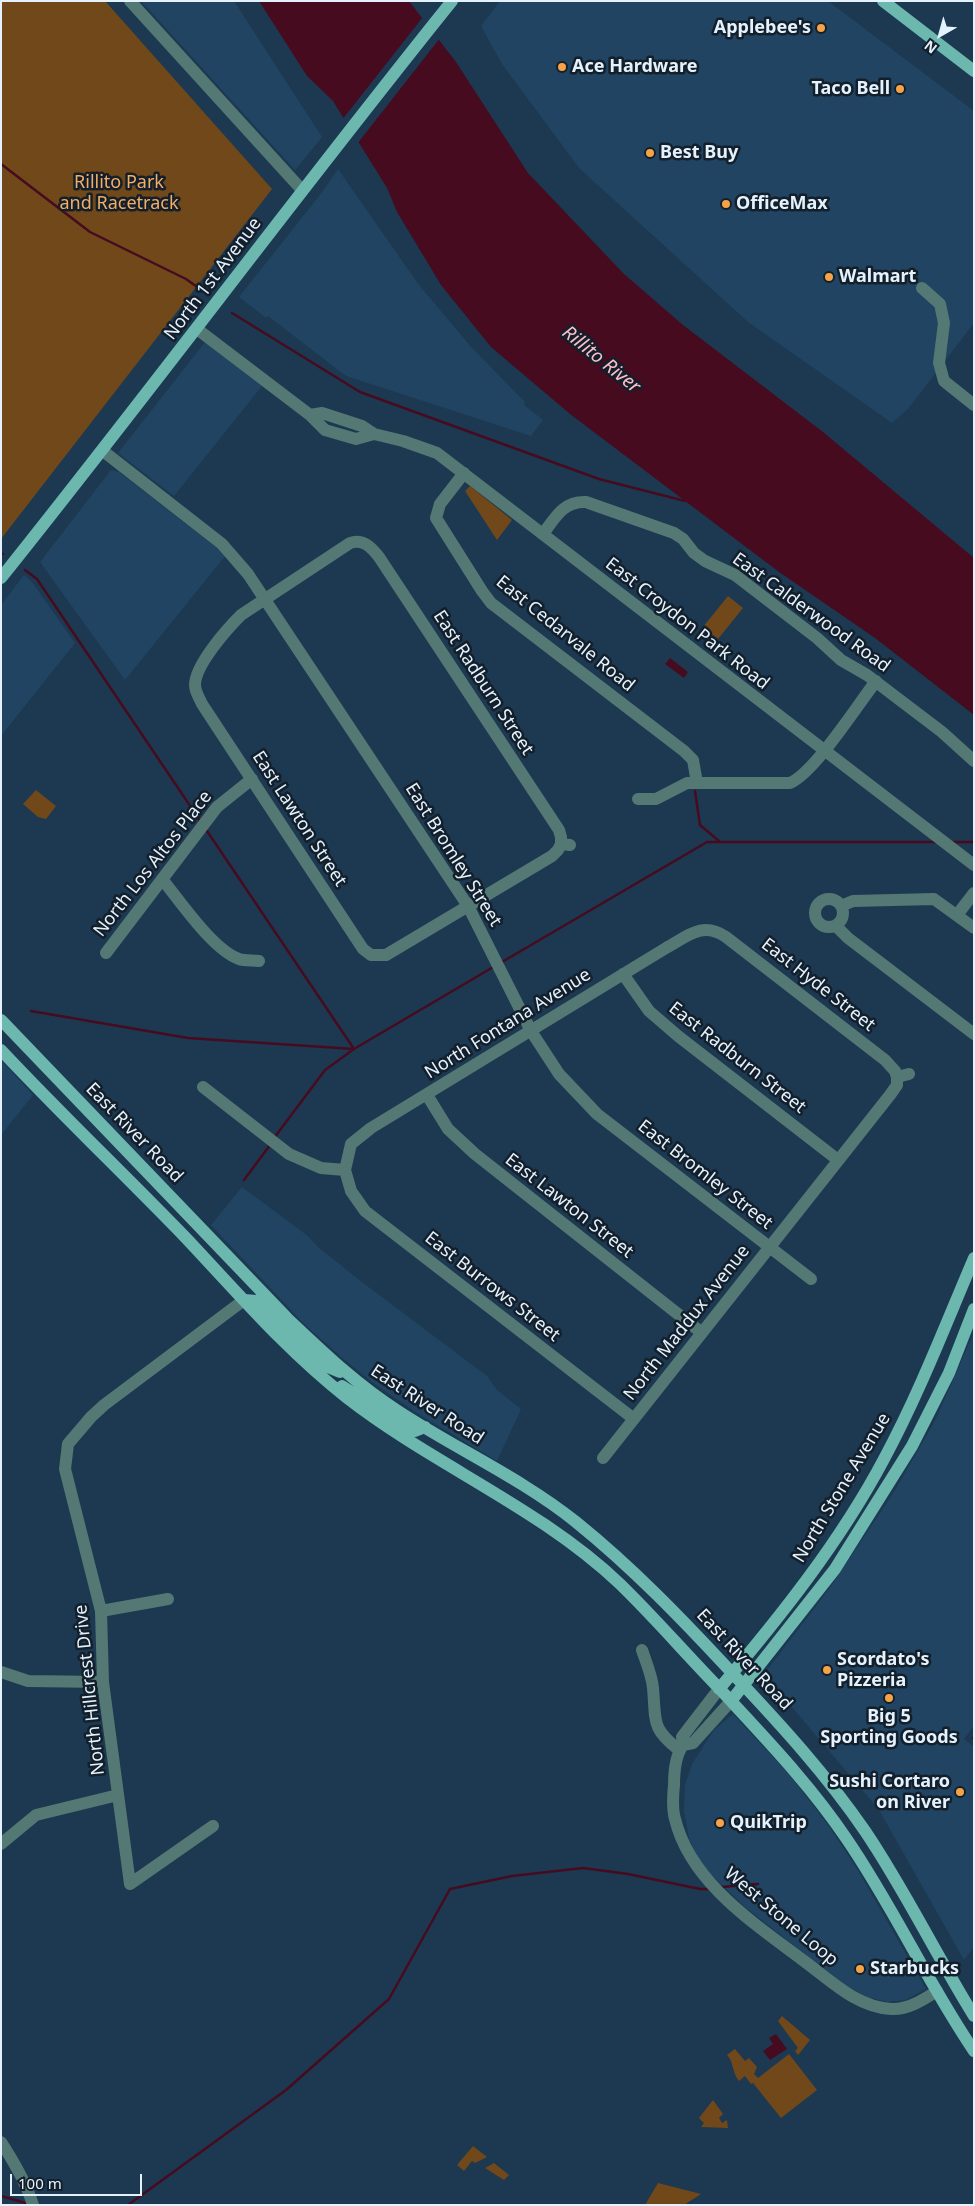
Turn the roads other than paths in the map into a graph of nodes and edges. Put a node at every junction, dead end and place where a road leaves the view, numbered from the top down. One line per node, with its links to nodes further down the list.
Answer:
1 (130, 1): 5 (street)
2 (452, 1): 5 (main road, North 1st Avenue)
3 (883, 1): 4 (main road)
4 (974, 71)
5 (302, 190): 7 (main road, North 1st Avenue)
6 (922, 288): 8 (street)
7 (197, 329): 9 (main road, North 1st Avenue); 10 (street, East Croydon Park Road)
8 (974, 405)
9 (103, 451): 12 (main road, North 1st Avenue); 13 (street, East Bromley Street)
10 (464, 473): 11 (street, East Croydon Park Road); 18 (street, East Cedarvale Road)
11 (543, 534): 14 (street, East Calderwood Road); 15 (street, East Croydon Park Road)
12 (1, 578)
13 (265, 598): 17 (street, East Lawton Street); 23 (street, East Bromley Street); 23 (street, East Radburn Street)
14 (876, 681): 15 (street); 16 (street, East Calderwood Road)
15 (823, 751): 18 (street); 20 (street, East Croydon Park Road)
16 (974, 761)
17 (252, 780): 21 (street, North Los Altos Place); 23 (street, East Lawton Street)
18 (697, 783): 19 (street)
19 (638, 799)
20 (970, 862)
21 (162, 879): 29 (street, North Los Altos Place); 30 (street)
22 (974, 893): 25 (street)
23 (468, 906): 33 (street, East Bromley Street)
24 (841, 906): 25 (street); 26 (street); 26 (street)
25 (957, 915): 27 (street)
26 (836, 926): 34 (street)
27 (974, 928)
28 (710, 929): 31 (street, North Fontana Avenue); 36 (street, East Hyde Street)
29 (106, 953)
30 (259, 961)
31 (623, 974): 33 (street, North Fontana Avenue); 39 (street, East Radburn Street)
32 (1, 1020): 48 (main road, East River Road)
33 (531, 1031): 38 (street, North Fontana Avenue); 41 (street, East Bromley Street)
34 (974, 1034)
35 (1, 1050): 44 (main road, East River Road)
36 (903, 1075): 39 (street, North Maddux Avenue)
37 (203, 1087): 40 (street)
38 (427, 1095): 40 (street, North Fontana Avenue); 46 (street, East Lawton Street)
39 (838, 1160): 41 (street, North Maddux Avenue)
40 (345, 1170): 49 (street, East Burrows Street)
41 (769, 1247): 43 (street, East Bromley Street); 46 (street, North Maddux Avenue)
42 (974, 1258): 56 (main road, North Stone Avenue)
43 (811, 1279)
44 (244, 1300): 47 (main road, East River Road); 48 (main road); 53 (street, North Hillcrest Drive)
45 (974, 1309): 58 (main road, North Stone Avenue)
46 (702, 1333): 49 (street, North Maddux Avenue)
47 (321, 1376): 50 (main road); 59 (main road, East River Road)
48 (352, 1377): 50 (main road, East River Road)
49 (634, 1419): 51 (street, North Maddux Avenue)
50 (425, 1428): 56 (main road, East River Road)
51 (603, 1458)
52 (168, 1599): 53 (street)
53 (101, 1611): 57 (street, North Hillcrest Drive)
54 (642, 1650): 61 (street)
55 (1, 1672): 57 (street)
56 (732, 1673): 58 (main road, East River Road); 59 (main road, North Stone Avenue)
57 (103, 1682): 62 (street, North Hillcrest Drive)
58 (743, 1685): 60 (main road, North Stone Avenue); 66 (main road, East River Road)
59 (719, 1689): 60 (main road, East River Road); 61 (street, West Stone Loop)
60 (731, 1701): 61 (street); 65 (main road, East River Road)
61 (681, 1748): 65 (street, West Stone Loop)
62 (118, 1795): 63 (street, North Hillcrest Drive); 64 (street)
63 (213, 1826)
64 (1, 1844)
65 (936, 1991): 67 (main road, East River Road)
66 (974, 2016)
67 (974, 2051)
68 (1, 2142): 69 (street)
69 (33, 2205)

